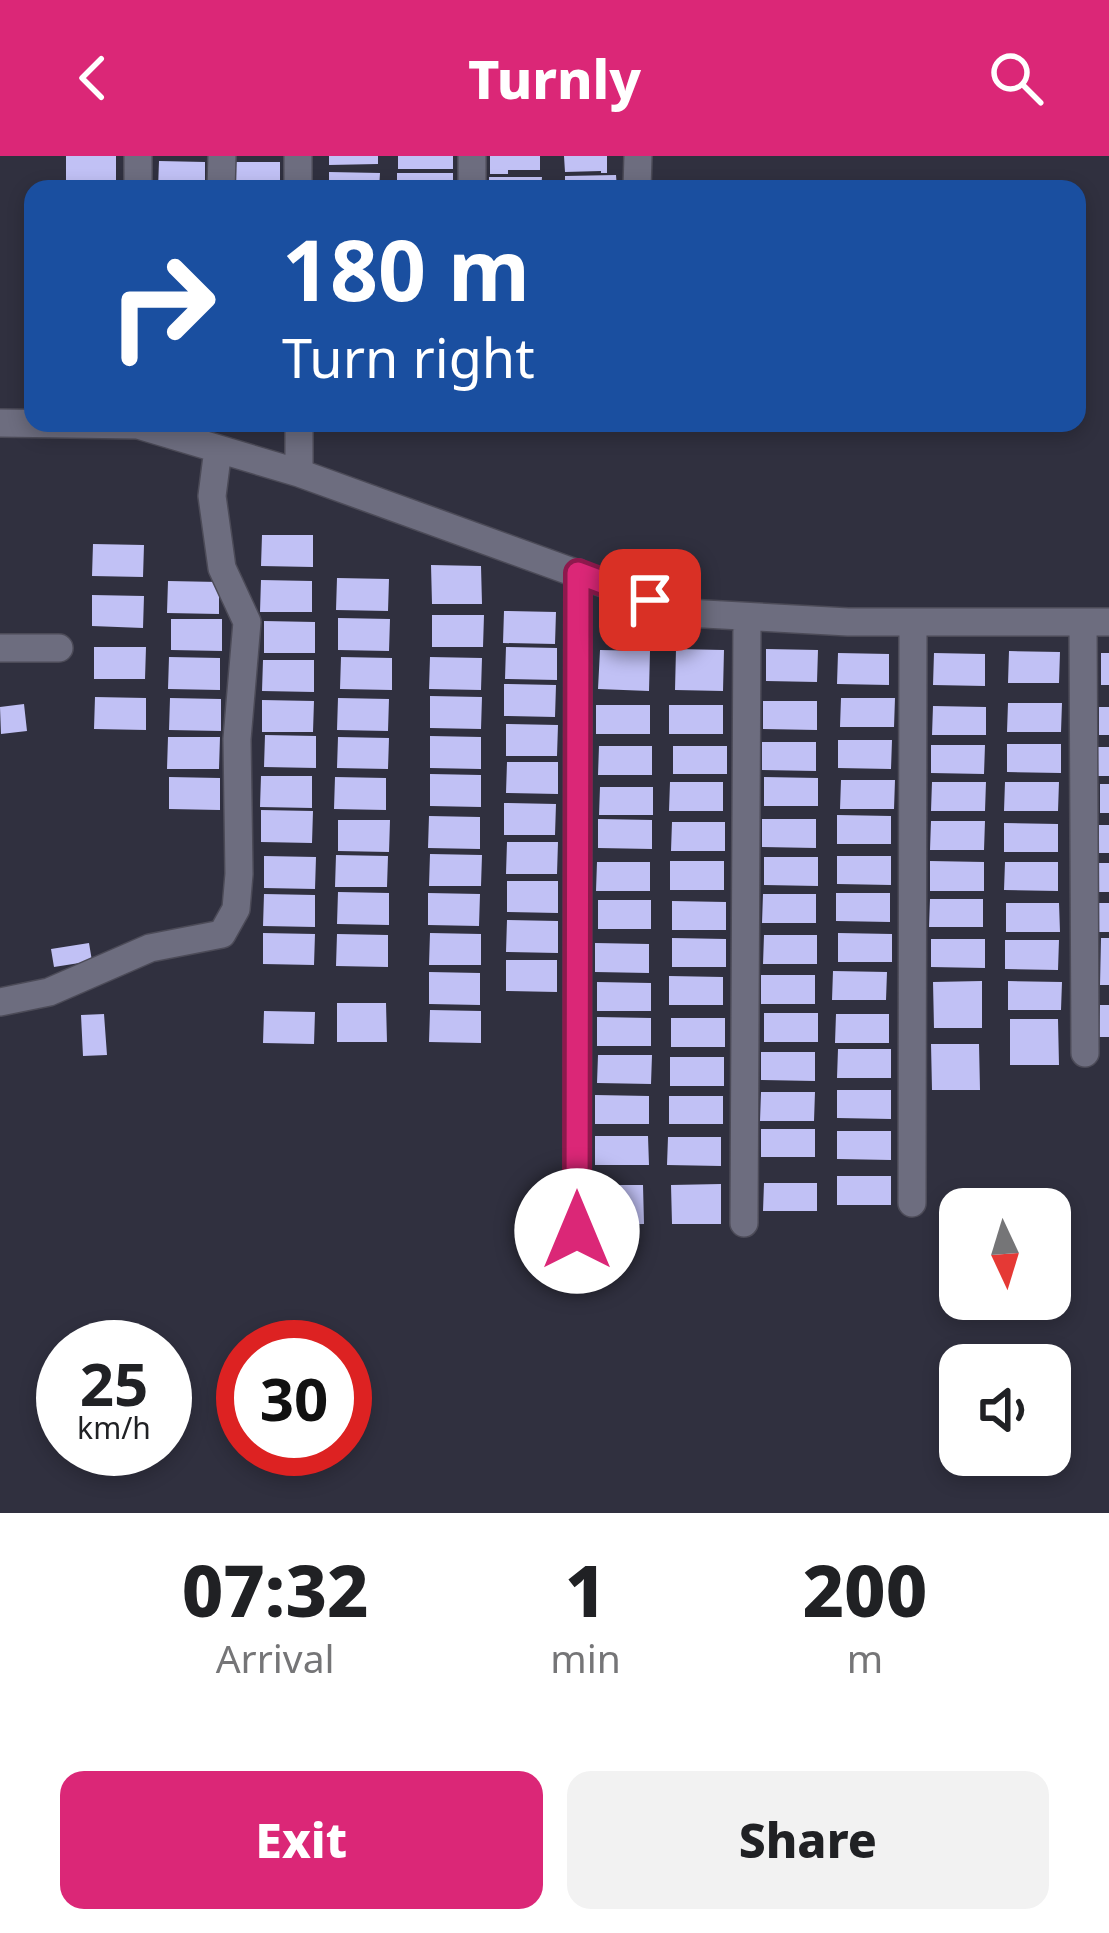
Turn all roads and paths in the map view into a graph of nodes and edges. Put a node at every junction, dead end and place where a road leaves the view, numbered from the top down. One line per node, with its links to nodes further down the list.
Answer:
1 (178, 432): 3 (street)
2 (298, 432): 4 (street)
3 (213, 439): 4 (street); 11 (street)
4 (298, 473): 5 (street)
5 (578, 573): 6 (street); 15 (street)
6 (747, 616): 7 (street); 14 (street)
7 (913, 622): 8 (street); 13 (street)
8 (1096, 622): 12 (street)
9 (0, 648): 10 (street)
10 (59, 648)
11 (0, 1002)
12 (1085, 1052)
13 (912, 1203)
14 (744, 1222)
15 (577, 1231)

